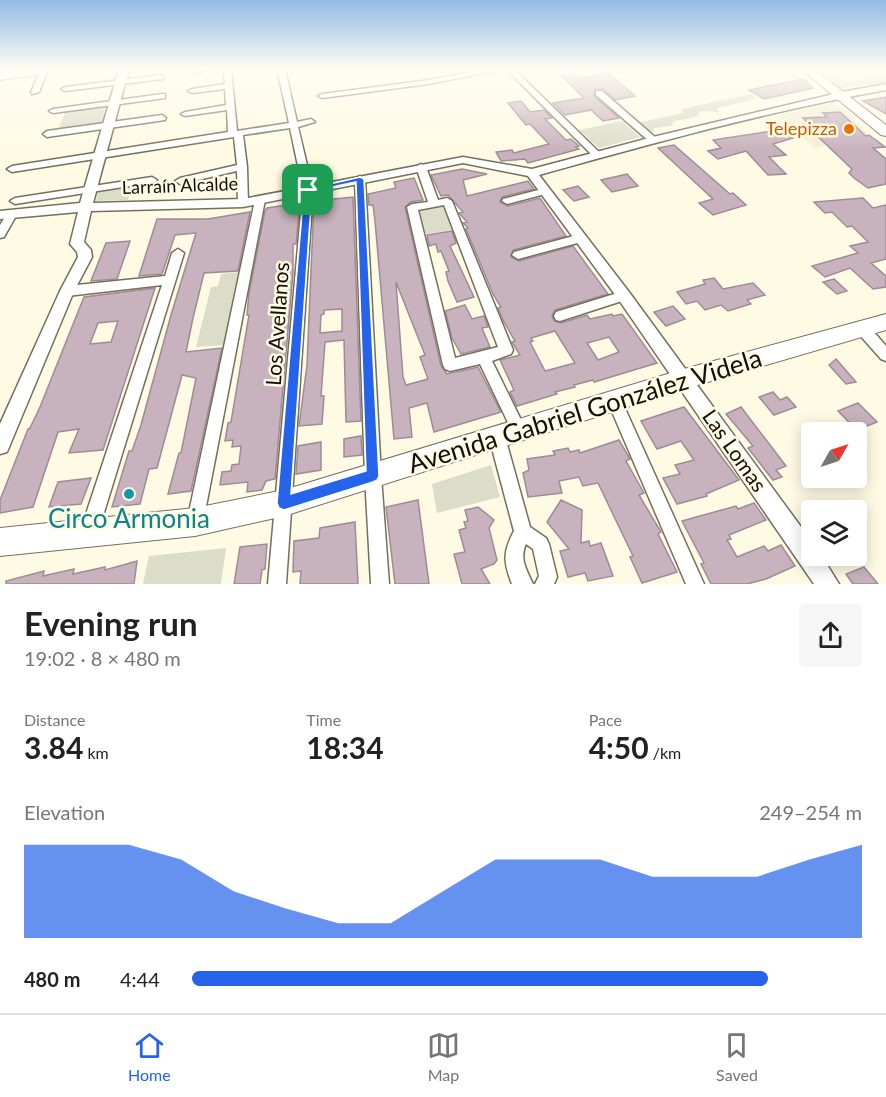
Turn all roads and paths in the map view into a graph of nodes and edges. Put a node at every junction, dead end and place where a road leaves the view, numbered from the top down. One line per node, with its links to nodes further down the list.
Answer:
1 (116, 96): 9 (street)
2 (160, 96): 9 (street)
3 (229, 96): 10 (street)
4 (287, 96): 15 (street, Los Avellanos)
5 (537, 96): 22 (street)
6 (603, 96): 20 (street)
7 (837, 96): 20 (street, Larraín Alcalde)
8 (843, 96): 17 (main road)
9 (114, 103): 11 (street); 16 (street)
10 (230, 107): 12 (street); 19 (street)
11 (53, 111)
12 (185, 114)
13 (162, 118): 16 (street)
14 (311, 122): 15 (street)
15 (293, 125): 19 (street); 31 (street, Los Avellanos)
16 (109, 126): 18 (street); 21 (street)
17 (886, 132)
18 (46, 134)
19 (235, 135): 21 (street); 23 (street)
20 (653, 140): 22 (street, Larraín Alcalde)
21 (100, 156): 25 (street); 30 (street)
22 (597, 156): 26 (street, Larraín Alcalde)
23 (242, 167): 29 (street); 35 (street)
24 (421, 167): 26 (street, Larraín Alcalde); 27 (street, Larraín Alcalde); 36 (street)
25 (12, 169)
26 (532, 173): 32 (street, Las Lomas)
27 (360, 179): 31 (street, Larraín Alcalde); 55 (street)
28 (152, 180): 30 (street)
29 (180, 181)
30 (88, 189): 37 (street); 38 (street)
31 (308, 190): 33 (street, Larraín Alcalde); 56 (street, Los Avellanos)
32 (546, 191): 34 (street); 40 (street, Las Lomas)
33 (260, 200): 35 (street, Larraín Alcalde); 57 (street)
34 (507, 201)
35 (243, 203): 37 (street, Larraín Alcalde)
36 (434, 204): 50 (street); 50 (street)
37 (84, 207): 38 (street, Larraín Alcalde); 44 (street)
38 (9, 210): 39 (street)
39 (0, 234)
40 (581, 238): 42 (street); 45 (street, Las Lomas)
41 (178, 253): 43 (street)
42 (518, 255)
43 (169, 280): 44 (street); 59 (street)
44 (67, 291): 54 (street)
45 (624, 296): 46 (street); 51 (street, Las Lomas)
46 (560, 316)
47 (886, 322): 48 (main road, Avenida Gabriel González Videla)
48 (862, 328): 49 (street); 51 (main road, Avenida Gabriel González Videla)
49 (886, 355)
50 (484, 358): 53 (street)
51 (684, 379): 52 (main road, Avenida Gabriel González Videla); 66 (street, Las Lomas)
52 (614, 400): 53 (main road, Avenida Gabriel González Videla); 65 (street)
53 (508, 433): 55 (main road, Avenida Gabriel González Videla); 58 (street)
54 (0, 444)
55 (373, 476): 56 (main road, Avenida Gabriel González Videla); 62 (street)
56 (284, 503): 57 (main road, Avenida Gabriel González Videla); 61 (street, Los Avellanos)
57 (195, 522): 59 (main road, Avenida Gabriel González Videla)
58 (523, 532): 63 (street); 64 (street)
59 (88, 534): 60 (main road, Avenida Gabriel González Videla)
60 (0, 542)
61 (277, 584)
62 (381, 584)
63 (524, 584)
64 (544, 584)
65 (696, 584)
66 (828, 584)

